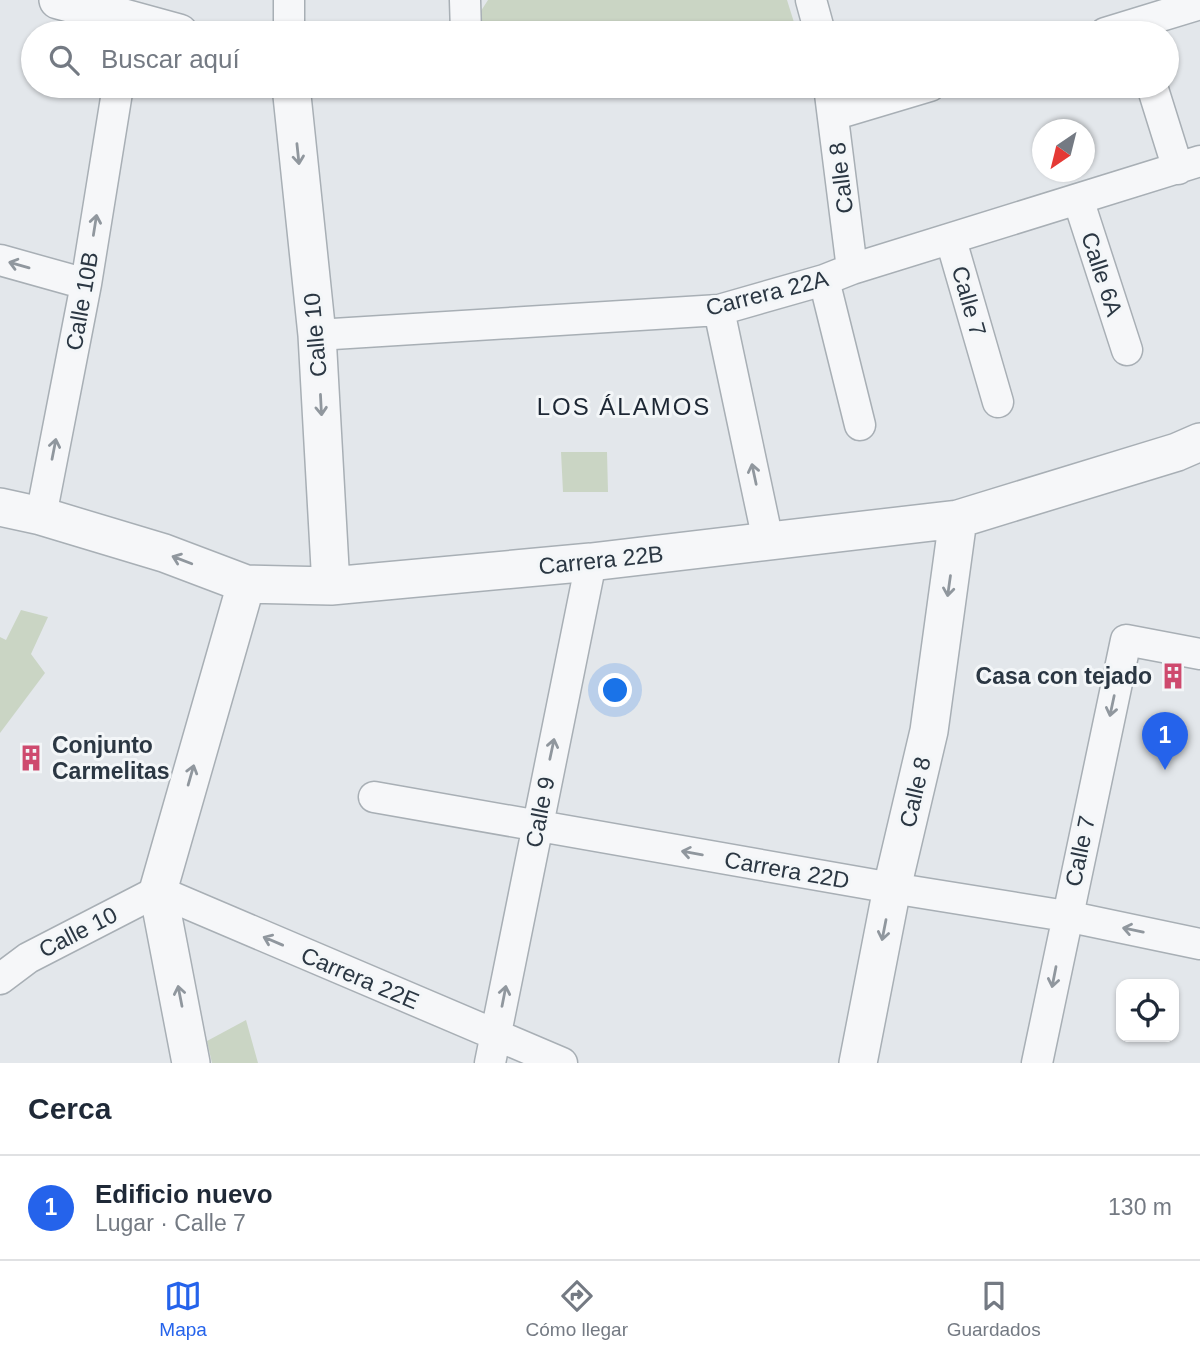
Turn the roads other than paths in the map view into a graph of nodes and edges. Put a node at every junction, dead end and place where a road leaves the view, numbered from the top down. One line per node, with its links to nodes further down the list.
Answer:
1 (59, 0): 6 (street)
2 (289, 0): 7 (street)
3 (465, 0): 8 (street)
4 (811, 0): 9 (street)
5 (1200, 4): 10 (street)
6 (114, 21)
7 (289, 21)
8 (466, 21)
9 (817, 21)
10 (1132, 21)
11 (116, 98): 21 (street, Calle 10B, one-way to 11)
12 (292, 98): 23 (street, Calle 10, one-way to 23)
13 (1158, 98): 15 (street)
14 (831, 100): 19 (street, Calle 8)
15 (1189, 165): 16 (street, Carrera 22A)
16 (1077, 199): 17 (street, Carrera 22A); 24 (street, Calle 6A)
17 (951, 240): 19 (street, Carrera 22A); 25 (street, Calle 7)
18 (0, 260): 21 (street, one-way to 18)
19 (852, 269): 20 (street, Carrera 22A)
20 (824, 280): 22 (street, Carrera 22A); 26 (street)
21 (86, 284): 29 (street, Calle 10B, one-way to 21)
22 (719, 310): 23 (street, Carrera 22A); 31 (street, one-way to 22)
23 (317, 335): 34 (street, Calle 10, one-way to 34)
24 (1127, 350)
25 (998, 402)
26 (860, 425)
27 (1200, 442): 30 (street, Carrera 22B)
28 (0, 507): 29 (street, Carrera 22B)
29 (41, 516): 33 (street, Carrera 22B, one-way to 29)
30 (958, 519): 31 (street, Carrera 22B); 38 (street, Calle 8, one-way to 38)
31 (768, 541): 32 (street, Carrera 22B)
32 (591, 562): 34 (street, Carrera 22B); 37 (street, Calle 9, one-way to 32)
33 (246, 584): 34 (street, Carrera 22B); 39 (street, one-way to 33)
34 (331, 586)
35 (1200, 654): 40 (street, Calle 7, one-way to 40)
36 (374, 797): 37 (street, Carrera 22D)
37 (537, 826): 38 (street, Carrera 22D, one-way to 37); 43 (street, Calle 9, one-way to 37)
38 (892, 888): 40 (street, Carrera 22D); 46 (street, Calle 8, one-way to 46)
39 (158, 891): 42 (street, Calle 10); 43 (street, Carrera 22E, one-way to 39); 44 (street, one-way to 39)
40 (1066, 916): 41 (street, Carrera 22D, one-way to 40); 47 (street, Calle 7, one-way to 47)
41 (1200, 944)
42 (0, 979)
43 (493, 1050): 45 (street, Carrera 22E)
44 (191, 1063)
45 (562, 1063)
46 (858, 1063)
47 (1037, 1063)

